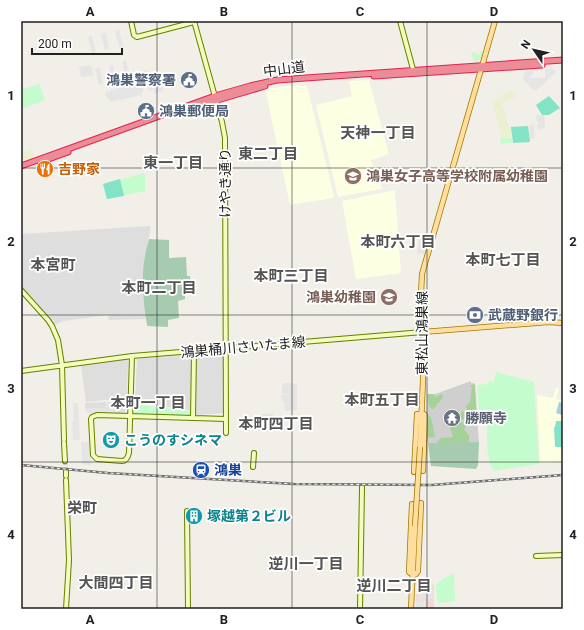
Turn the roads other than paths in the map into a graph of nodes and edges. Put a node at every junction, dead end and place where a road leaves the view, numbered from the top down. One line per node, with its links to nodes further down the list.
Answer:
1 (131, 21): 4 (street)
2 (400, 21): 8 (street)
3 (495, 21): 7 (main road, 東松山鴻巣線)
4 (194, 22): 9 (street, けやき通り)
5 (563, 60): 7 (highway, 中山道)
6 (563, 64): 7 (highway, 中山道)
7 (482, 67): 8 (highway, 中山道); 14 (main road, 東松山鴻巣線)
8 (414, 72): 9 (highway, 中山道)
9 (215, 98): 10 (highway, 中山道); 11 (highway, 中山道); 15 (street, けやき通り)
10 (21, 166)
11 (21, 169)
12 (21, 290): 18 (street)
13 (563, 323): 14 (main road)
14 (423, 332): 15 (street, 鴻巣桶川さいたま線); 20 (main road, 東松山鴻巣線)
15 (226, 349): 16 (street, 鴻巣桶川さいたま線); 23 (street, けやき通り)
16 (194, 352): 17 (street, 鴻巣桶川さいたま線); 22 (street)
17 (132, 356): 18 (street, 鴻巣桶川さいたま線); 21 (street)
18 (62, 365): 19 (street, 鴻巣桶川さいたま線); 26 (street)
19 (21, 371)
20 (421, 414): 29 (main road); 30 (main road); 37 (main road, 東松山鴻巣線, bridge)
21 (130, 417): 21 (street); 22 (street)
22 (193, 418): 23 (street)
23 (226, 418): 24 (street, けやき通り)
24 (226, 433)
25 (254, 453): 27 (street)
26 (65, 461)
27 (253, 467)
28 (66, 471): 38 (street)
29 (423, 471)
30 (414, 472)
31 (362, 487): 40 (street)
32 (421, 503): 37 (main road)
33 (412, 504): 37 (main road)
34 (187, 511): 39 (street)
35 (563, 555): 36 (street)
36 (536, 556)
37 (413, 575): 41 (main road, 東松山鴻巣線)
38 (66, 609)
39 (188, 609)
40 (360, 609)
41 (411, 609)

